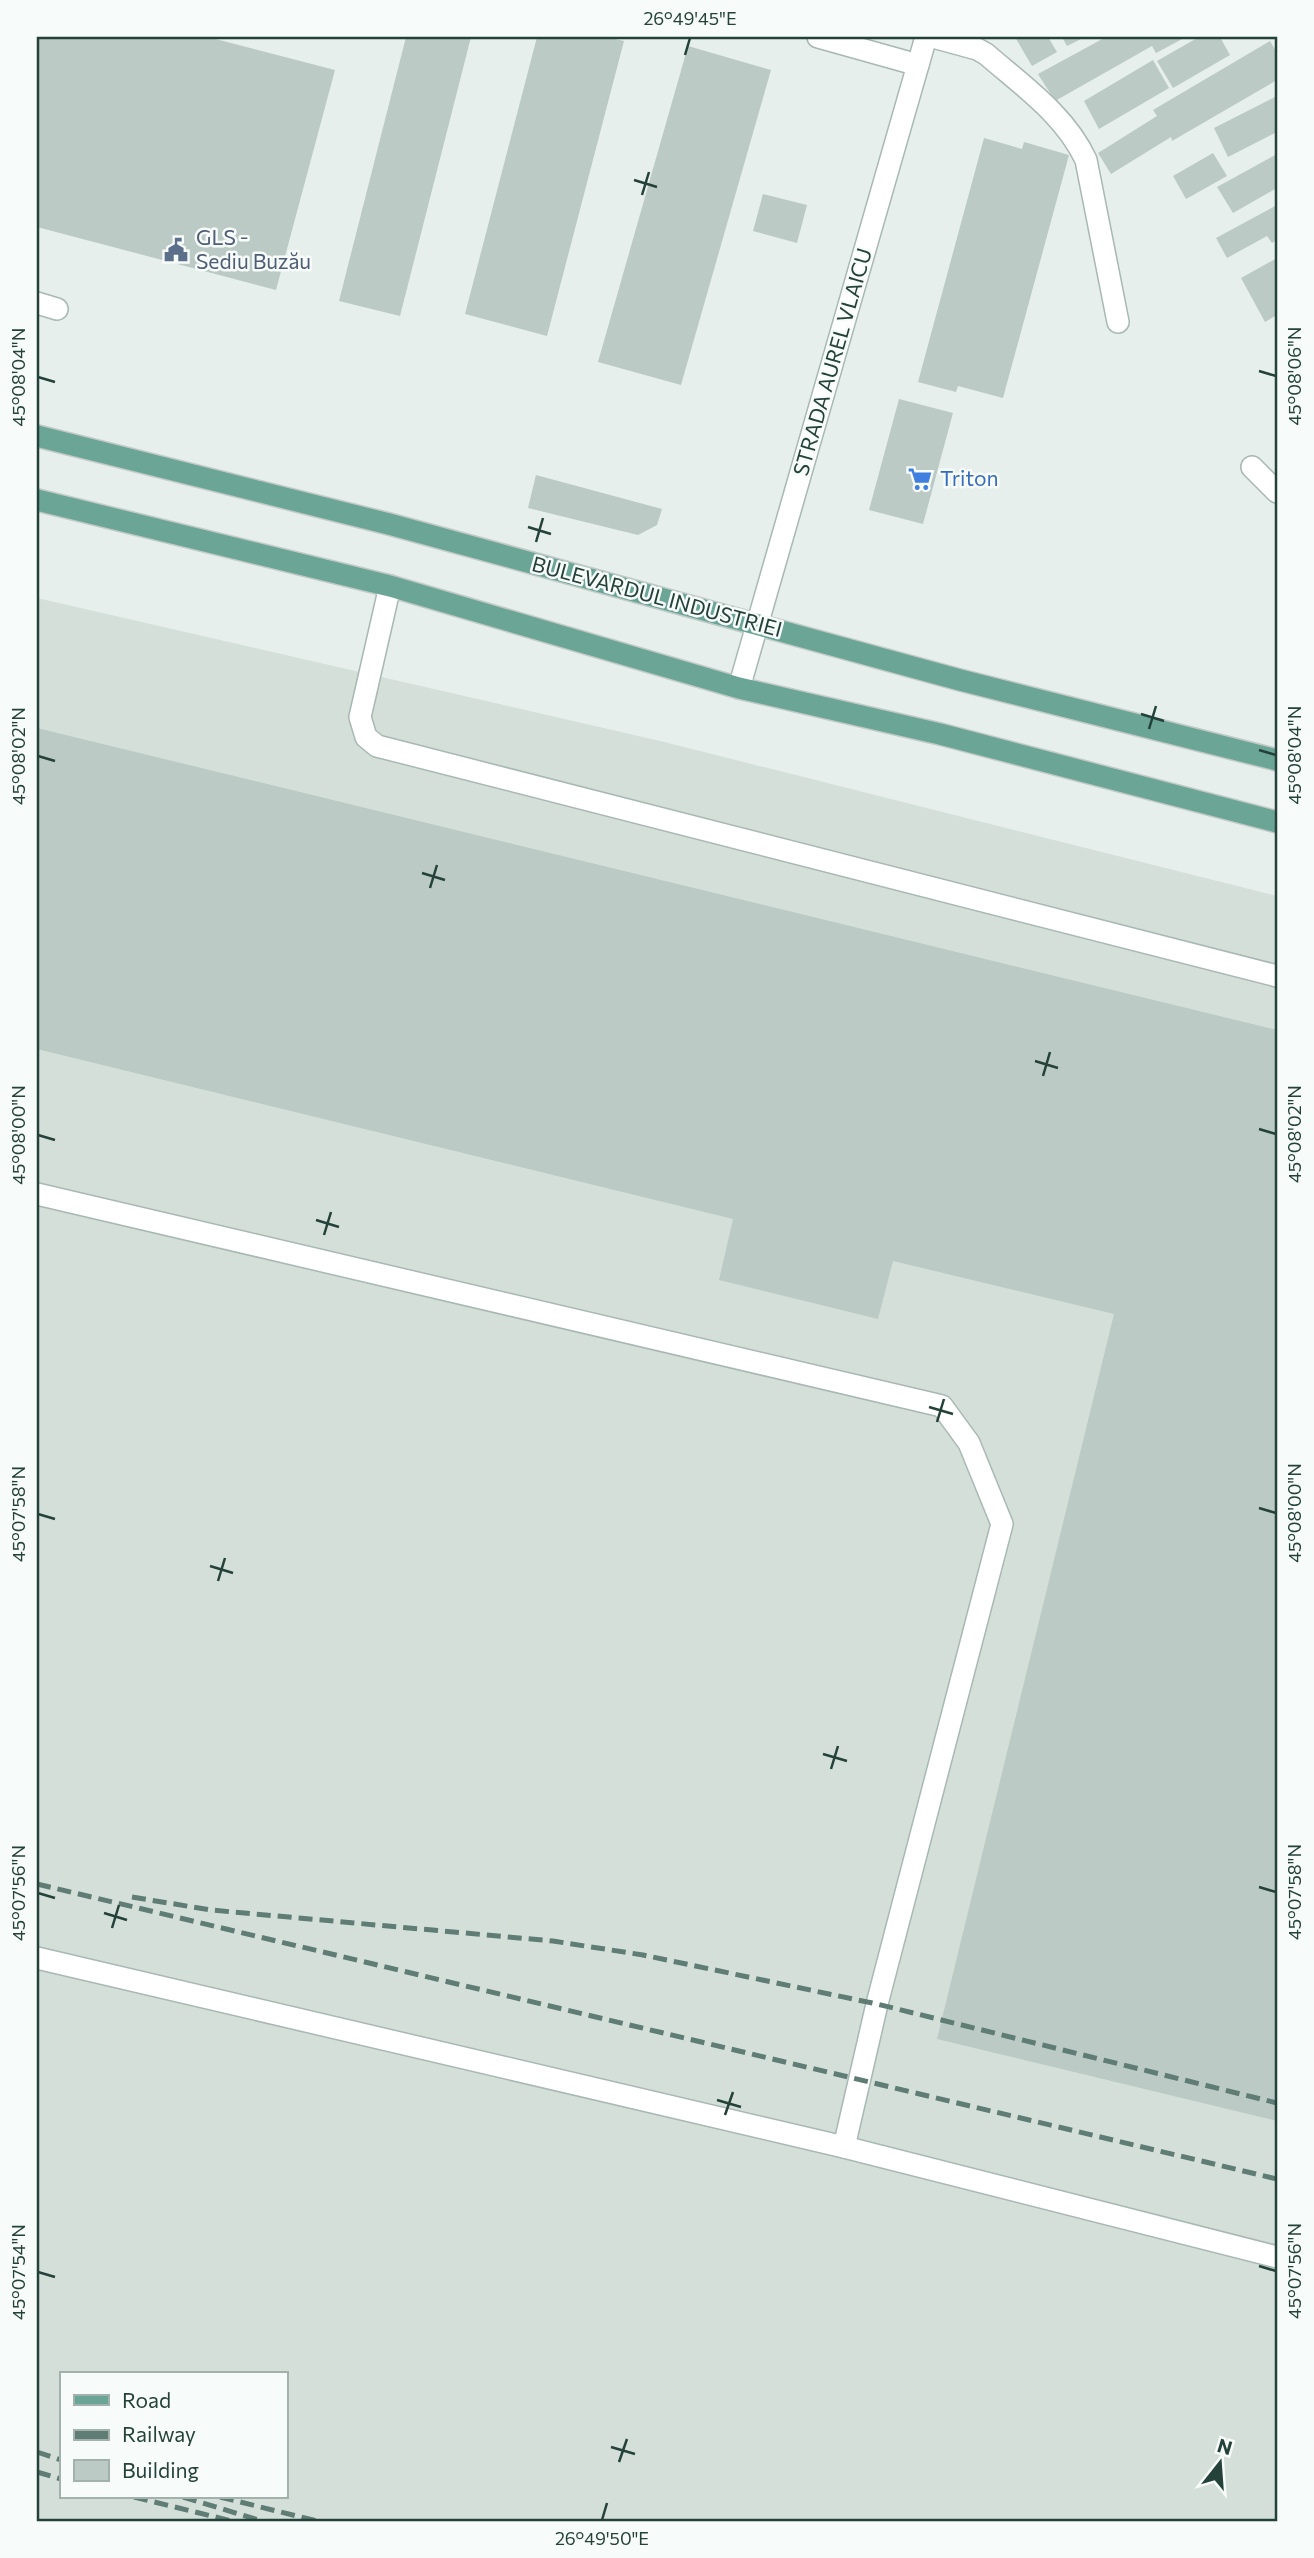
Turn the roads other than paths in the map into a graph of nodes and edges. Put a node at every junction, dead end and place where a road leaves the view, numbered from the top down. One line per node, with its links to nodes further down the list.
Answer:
1 (818, 37): 4 (street)
2 (926, 37): 4 (street, STRADA AUREL VLAICU)
3 (933, 37): 5 (street)
4 (918, 65): 11 (street, STRADA AUREL VLAICU)
5 (1118, 322)
6 (37, 436): 11 (main road, BULEVARDUL INDUSTRIEI)
7 (1252, 467): 8 (street)
8 (1277, 492)
9 (37, 500): 10 (main road)
10 (390, 586): 12 (main road); 15 (street)
11 (758, 624): 12 (street, STRADA AUREL VLAICU); 13 (main road, BULEVARDUL INDUSTRIEI)
12 (739, 688): 14 (main road)
13 (1276, 755)
14 (1277, 822)
15 (1277, 976)
16 (37, 1194): 18 (street)
17 (37, 1958): 18 (street)
18 (844, 2147): 19 (street)
19 (1277, 2257)

